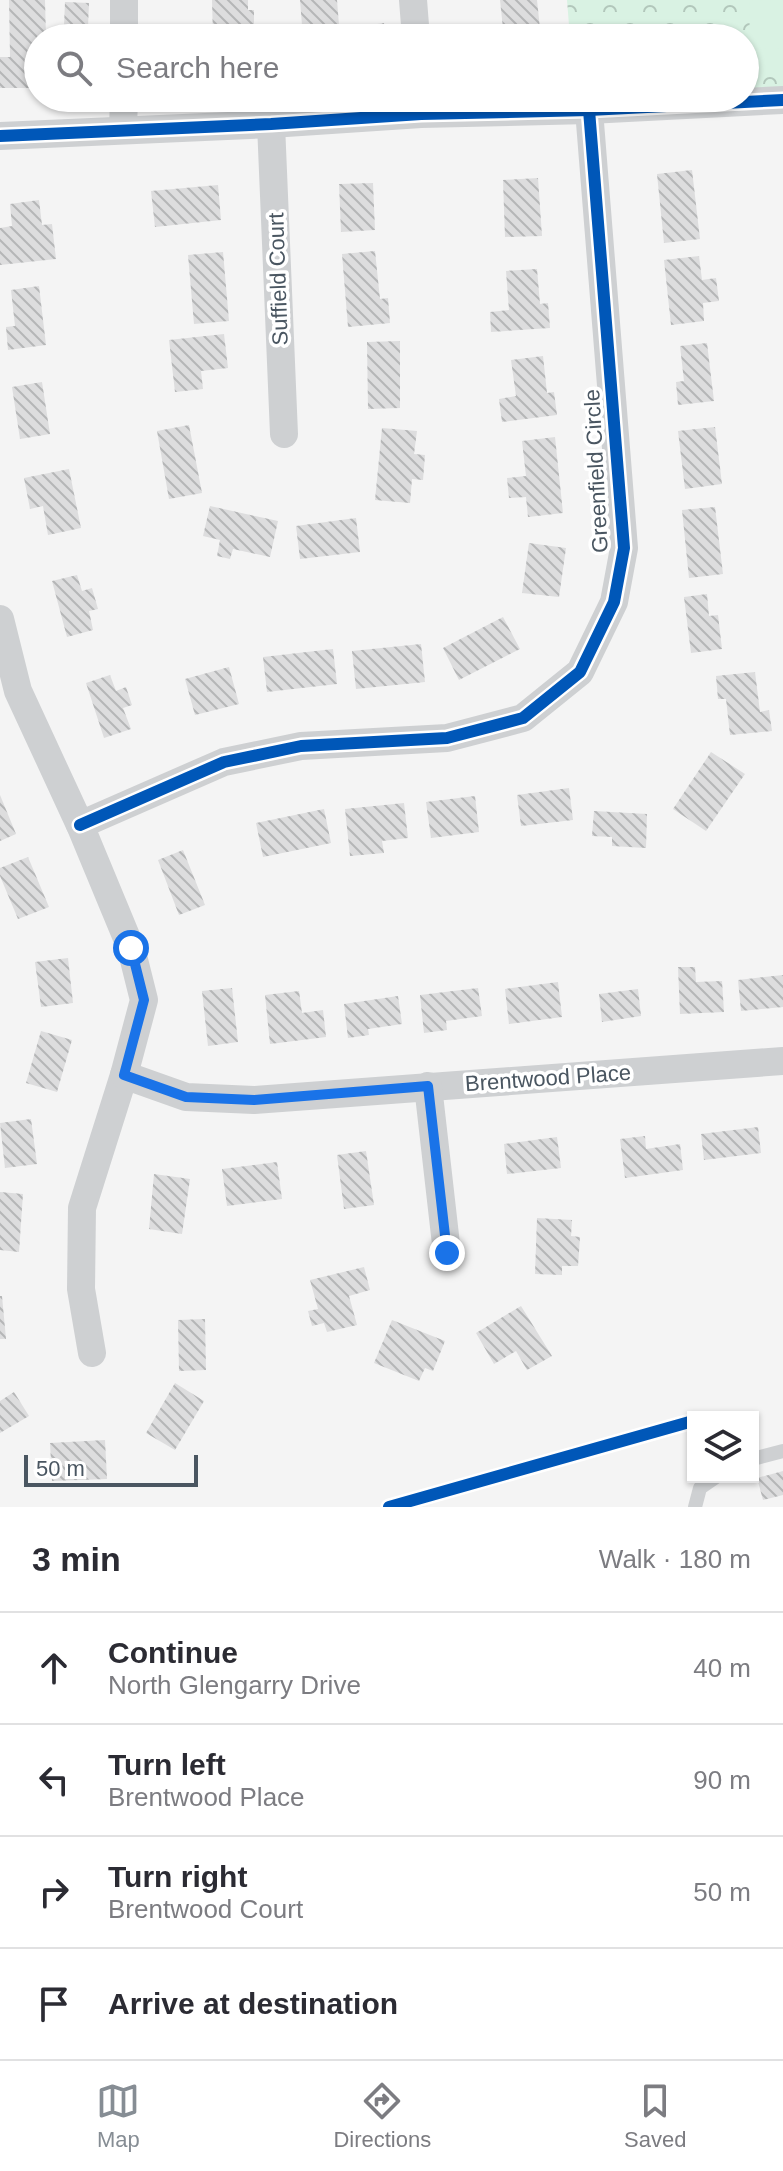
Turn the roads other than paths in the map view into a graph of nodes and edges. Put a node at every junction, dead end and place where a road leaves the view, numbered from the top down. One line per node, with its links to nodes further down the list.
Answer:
1 (124, 0): 3 (street)
2 (413, 0): 4 (street)
3 (124, 24)
4 (415, 24)
5 (783, 100): 6 (street)
6 (759, 101)
7 (124, 112): 11 (street)
8 (371, 112): 10 (street)
9 (589, 112): 15 (street, Greenfield Circle)
10 (271, 124): 11 (street); 13 (street, Suffield Court)
11 (123, 129): 12 (street)
12 (0, 136)
13 (284, 434)
14 (0, 619): 15 (street)
15 (80, 825): 17 (street)
16 (783, 1061): 18 (street, Brentwood Place)
17 (124, 1075): 18 (street, Brentwood Place); 20 (street)
18 (428, 1086): 19 (street)
19 (447, 1253)
20 (92, 1353)
21 (783, 1451): 22 (lane)
22 (759, 1457)
23 (707, 1483): 24 (lane)
24 (695, 1507)

